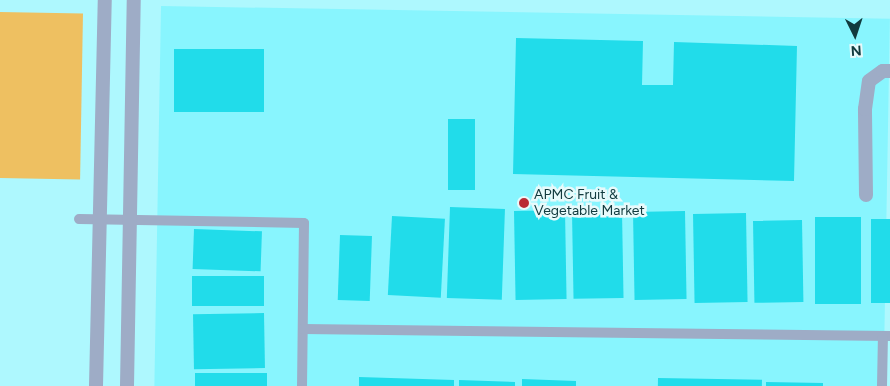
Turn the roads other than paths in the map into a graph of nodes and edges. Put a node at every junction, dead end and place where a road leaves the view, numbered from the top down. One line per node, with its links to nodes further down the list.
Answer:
1 (105, 0): 6 (street)
2 (134, 0): 7 (street)
3 (890, 71): 4 (street)
4 (866, 195)
5 (79, 219): 6 (lane)
6 (100, 220): 7 (lane); 10 (street)
7 (130, 220): 8 (lane); 11 (street)
8 (303, 329): 9 (lane); 12 (lane)
9 (887, 336): 13 (lane)
10 (96, 386)
11 (126, 386)
12 (302, 386)
13 (882, 386)

